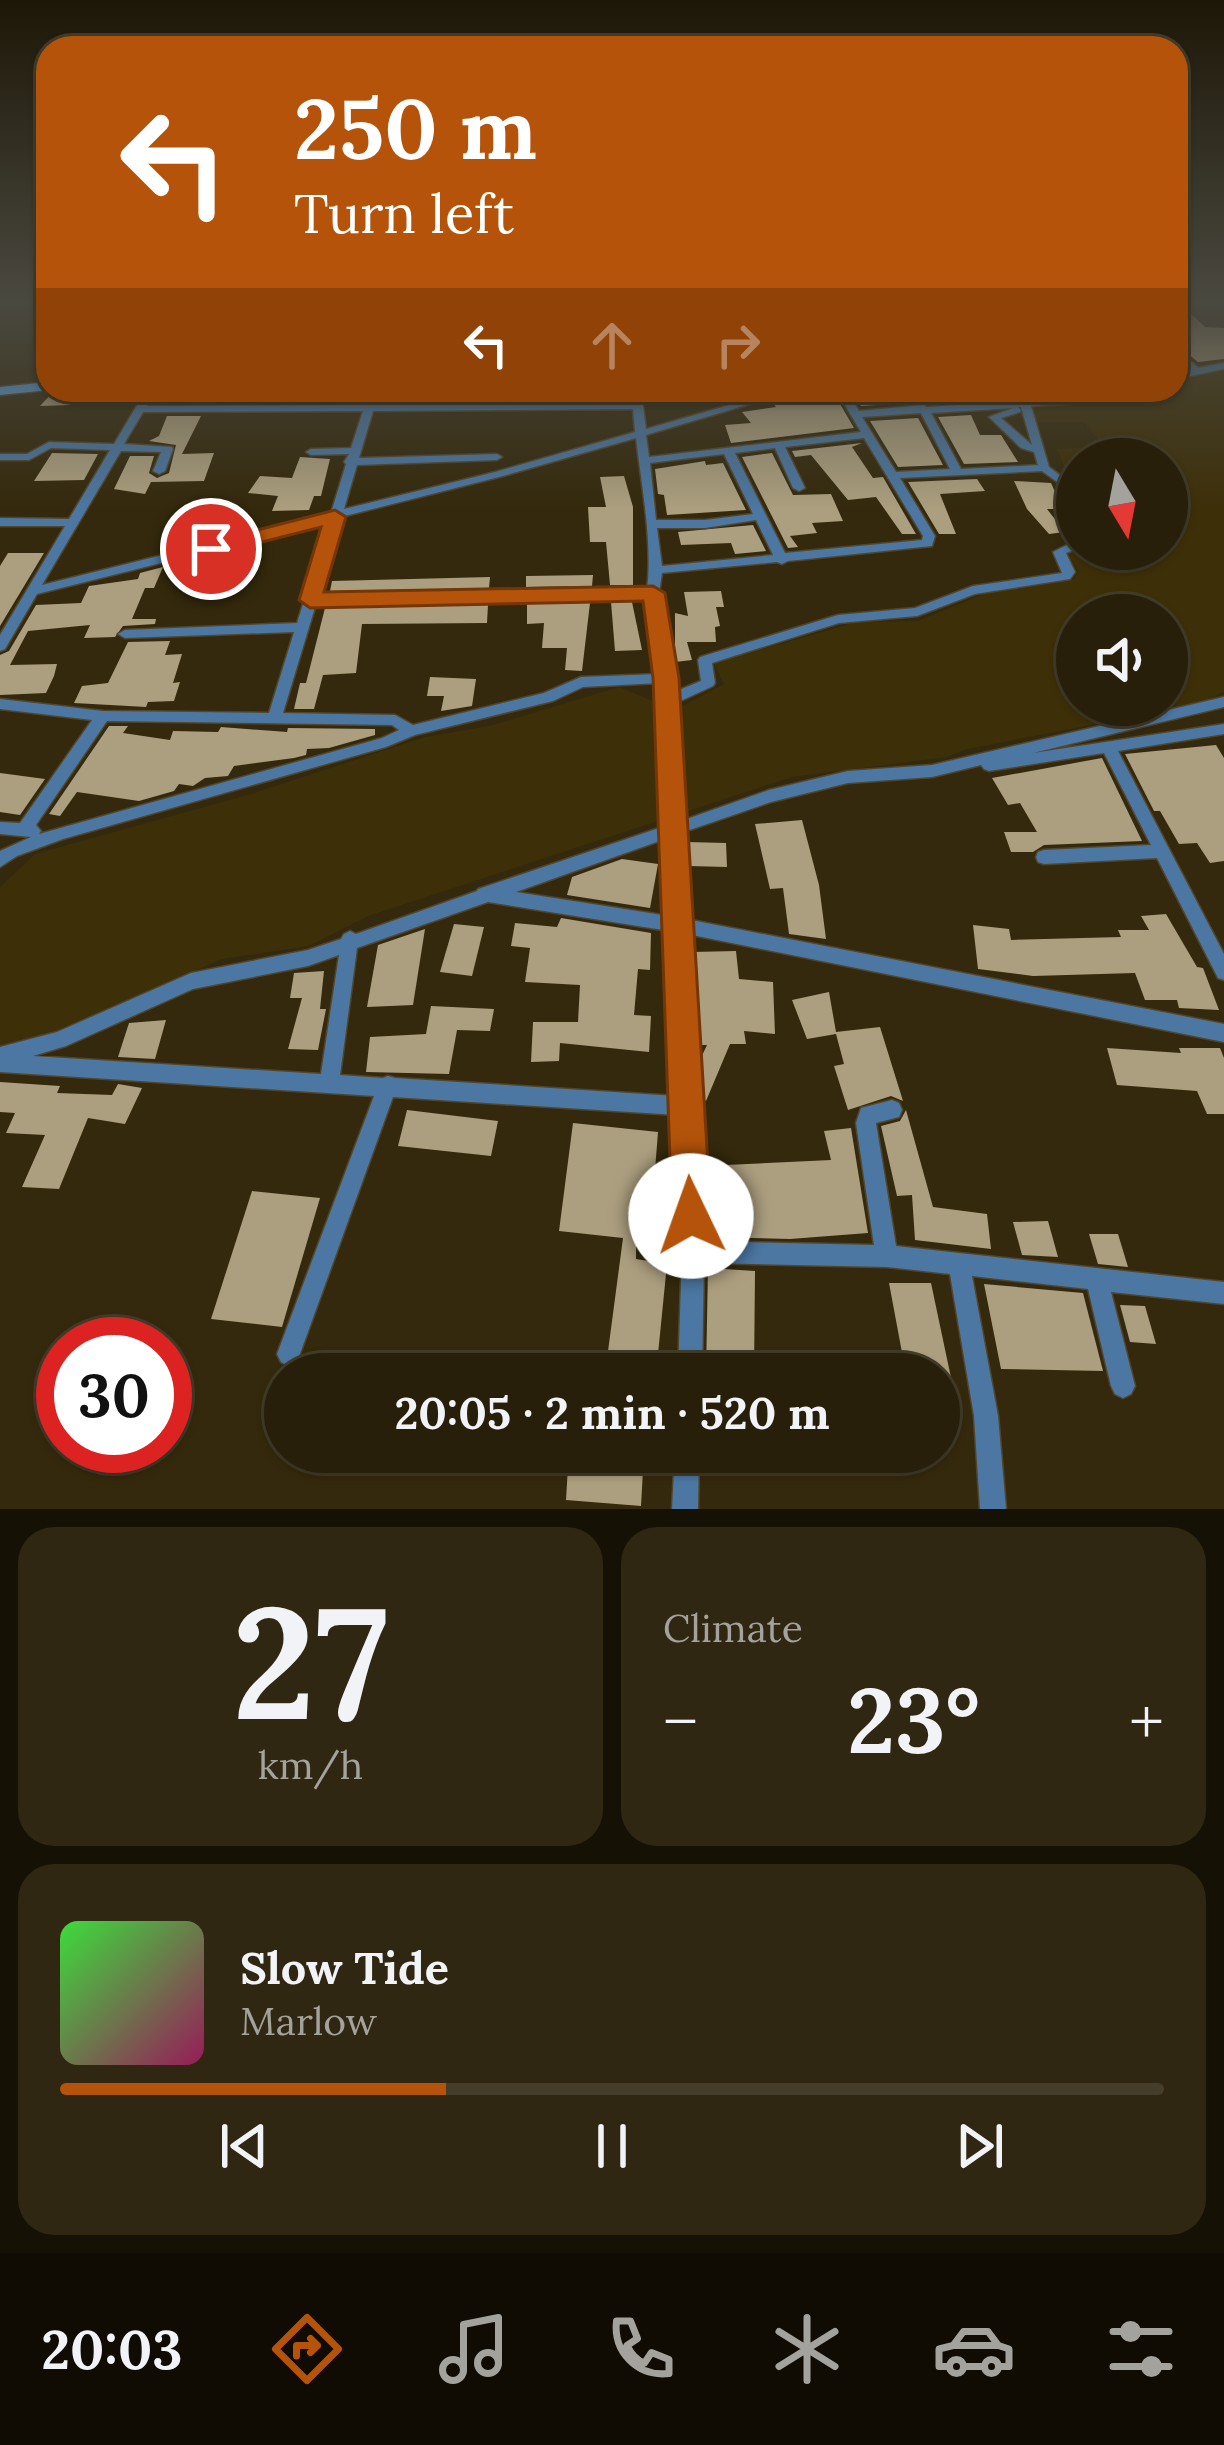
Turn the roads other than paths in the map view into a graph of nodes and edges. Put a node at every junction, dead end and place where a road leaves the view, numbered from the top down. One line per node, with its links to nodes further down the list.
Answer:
1 (1193, 369): 3 (street)
2 (1205, 369): 3 (street)
3 (1196, 371): 4 (street)
4 (1188, 373)
5 (36, 387): 6 (main road)
6 (0, 391)
7 (145, 402): 18 (street)
8 (371, 402): 16 (street)
9 (518, 402): 16 (street)
10 (636, 402): 21 (street)
11 (752, 402): 21 (street)
12 (850, 402): 19 (street)
13 (1000, 402): 17 (street)
14 (1021, 402): 24 (street)
15 (1026, 402): 24 (street)
16 (370, 407): 18 (street); 27 (street)
17 (923, 408): 19 (street); 33 (street)
18 (141, 409): 22 (street)
19 (858, 413): 20 (street)
20 (867, 434): 23 (street); 34 (street)
21 (640, 436): 30 (street); 38 (street)
22 (119, 445): 28 (street); 32 (street); 40 (street)
23 (778, 446): 26 (street); 36 (street)
24 (1039, 450): 31 (street)
25 (311, 452): 27 (street)
26 (729, 453): 30 (street); 37 (street)
27 (351, 456): 29 (street); 38 (street)
28 (0, 457)
29 (497, 457)
30 (642, 461): 41 (street)
31 (1044, 468): 33 (street); 35 (street)
32 (159, 471)
33 (957, 471): 34 (street)
34 (896, 475): 42 (street)
35 (1056, 477)
36 (799, 488)
37 (762, 515): 41 (street); 42 (street)
38 (335, 517): 45 (street); 47 (street)
39 (0, 522): 40 (street)
40 (74, 523): 45 (street)
41 (651, 524): 43 (street)
42 (782, 560): 43 (street)
43 (656, 570): 46 (street)
44 (1068, 570): 52 (street)
45 (34, 591): 50 (street)
46 (653, 593): 47 (street); 51 (street)
47 (310, 600): 48 (street)
48 (303, 627): 49 (street); 56 (street)
49 (125, 634)
50 (0, 646)
51 (666, 678): 52 (street); 58 (street)
52 (667, 701): 61 (street)
53 (1224, 702): 60 (street)
54 (0, 704): 55 (street)
55 (103, 716): 56 (street); 63 (street)
56 (274, 720): 58 (street)
57 (1224, 730): 59 (street)
58 (411, 731): 64 (street)
59 (1109, 747): 60 (street); 65 (street)
60 (932, 771): 61 (street)
61 (671, 828): 68 (street); 69 (street)
62 (0, 829): 63 (street)
63 (23, 831): 64 (street)
64 (61, 833): 67 (street)
65 (1164, 851): 66 (street); 71 (street)
66 (1044, 857)
67 (0, 860)
68 (481, 894): 69 (street); 70 (street)
69 (679, 925): 72 (street); 76 (street)
70 (350, 939): 73 (street); 74 (street)
71 (1224, 973)
72 (1224, 1033)
73 (0, 1059): 74 (street)
74 (329, 1082): 75 (street)
75 (388, 1085): 76 (street); 83 (street)
76 (685, 1106): 78 (street)
77 (892, 1110): 79 (street)
78 (693, 1252): 79 (street); 84 (street)
79 (887, 1256): 80 (street)
80 (958, 1264): 81 (street); 88 (street)
81 (1096, 1278): 82 (street); 85 (street)
82 (1224, 1293)
83 (289, 1353)
84 (691, 1353)
85 (1123, 1386)
86 (687, 1473): 87 (street)
87 (686, 1509)
88 (994, 1509)

